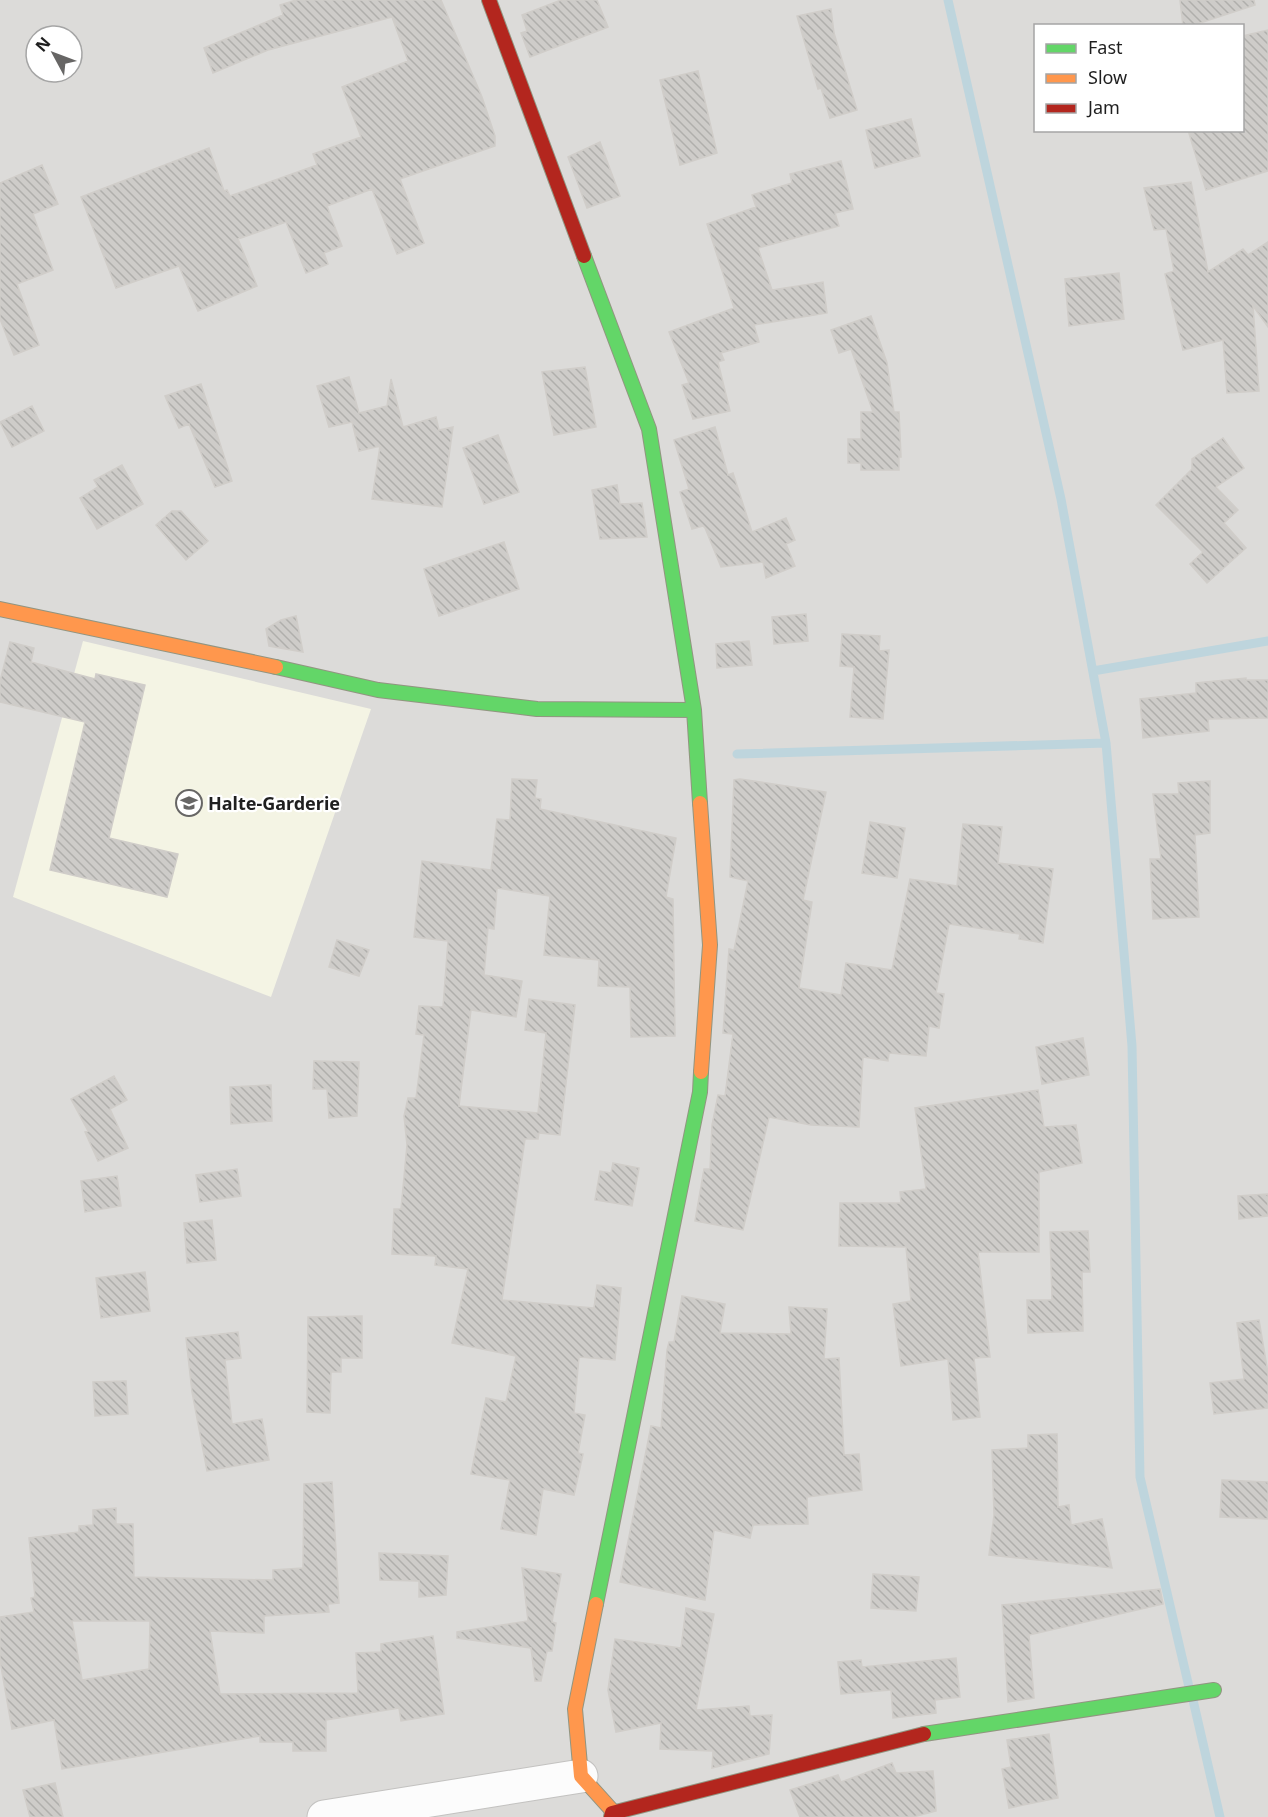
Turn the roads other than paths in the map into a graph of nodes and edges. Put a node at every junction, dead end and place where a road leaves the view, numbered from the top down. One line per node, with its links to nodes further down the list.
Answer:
1 (489, 0): 3 (street)
2 (0, 609): 3 (street)
3 (694, 710): 5 (street)
4 (1209, 1690): 6 (street)
5 (581, 1776): 6 (street); 7 (street)
6 (614, 1816)
7 (324, 1817)

